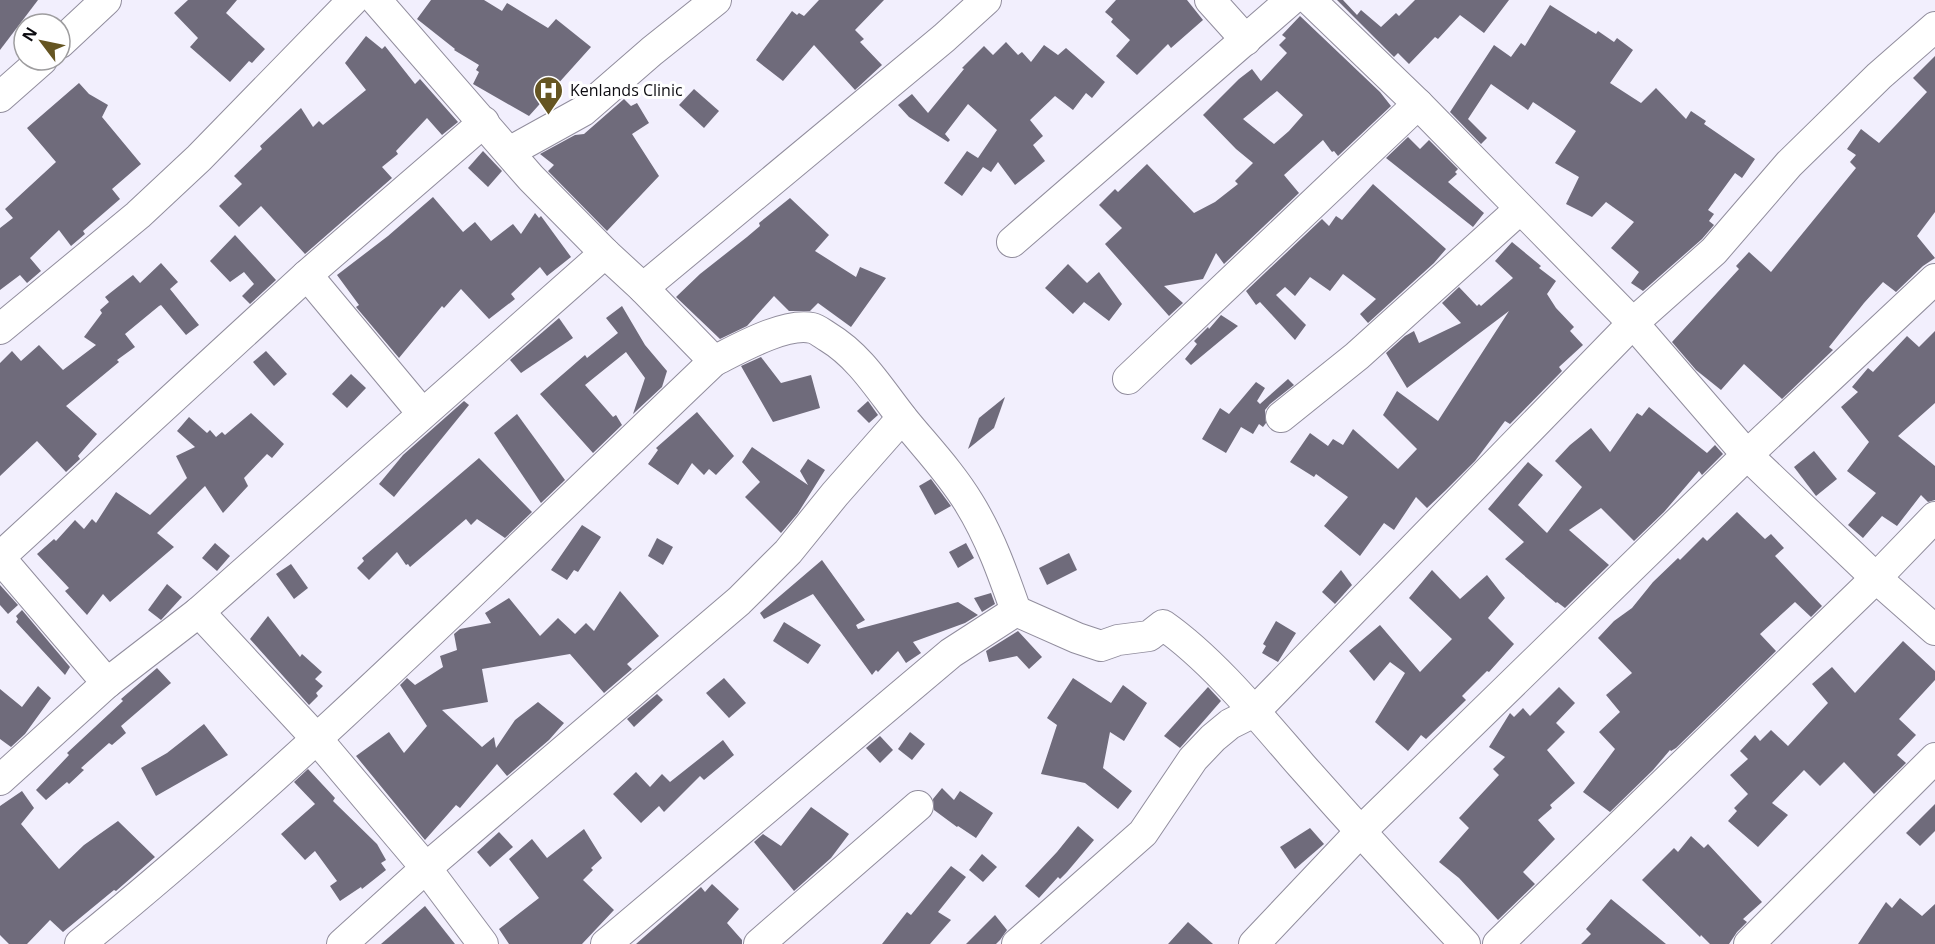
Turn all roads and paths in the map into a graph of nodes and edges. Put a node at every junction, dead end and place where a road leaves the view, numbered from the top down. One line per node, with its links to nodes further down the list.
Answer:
1 (106, 0): 10 (street)
2 (353, 0): 24 (street)
3 (376, 0): 15 (street)
4 (716, 0): 16 (street)
5 (986, 0): 22 (street)
6 (1210, 0): 11 (street)
7 (1291, 0): 11 (street)
8 (1310, 0): 14 (street)
9 (1935, 27): 23 (street)
10 (72, 33)
11 (1246, 40): 18 (street)
12 (28, 72): 13 (street)
13 (0, 97)
14 (1418, 104): 17 (street); 26 (street)
15 (484, 122): 16 (street); 20 (street)
16 (509, 152): 19 (street)
17 (1520, 209): 23 (street); 28 (street)
18 (1012, 242)
19 (604, 253): 22 (street); 27 (street)
20 (307, 275): 27 (street); 32 (street)
21 (1935, 279): 30 (street)
22 (643, 288): 25 (street)
23 (1634, 322): 30 (street); 38 (street)
24 (0, 329)
25 (714, 361): 29 (street); 39 (street)
26 (1128, 379)
27 (422, 413): 35 (street)
28 (1281, 417)
29 (902, 418): 34 (street); 44 (street)
30 (1747, 455): 33 (street); 43 (street)
31 (1935, 518): 33 (street)
32 (0, 558): 37 (street)
33 (1876, 578): 36 (street); 53 (street)
34 (1016, 611): 38 (street); 48 (street)
35 (199, 612): 37 (street); 39 (street)
36 (1935, 630)
37 (107, 683): 41 (street)
38 (1254, 712): 43 (street); 50 (street)
39 (317, 739): 44 (street); 45 (street)
40 (1935, 758): 54 (street)
41 (0, 780)
42 (918, 806): 49 (street)
43 (1360, 832): 51 (street); 52 (street)
44 (426, 868): 46 (street); 47 (street)
45 (80, 944)
46 (342, 944)
47 (483, 944)
48 (606, 944)
49 (759, 944)
50 (1017, 944)
51 (1254, 944)
52 (1465, 944)
53 (1498, 944)
54 (1749, 944)

